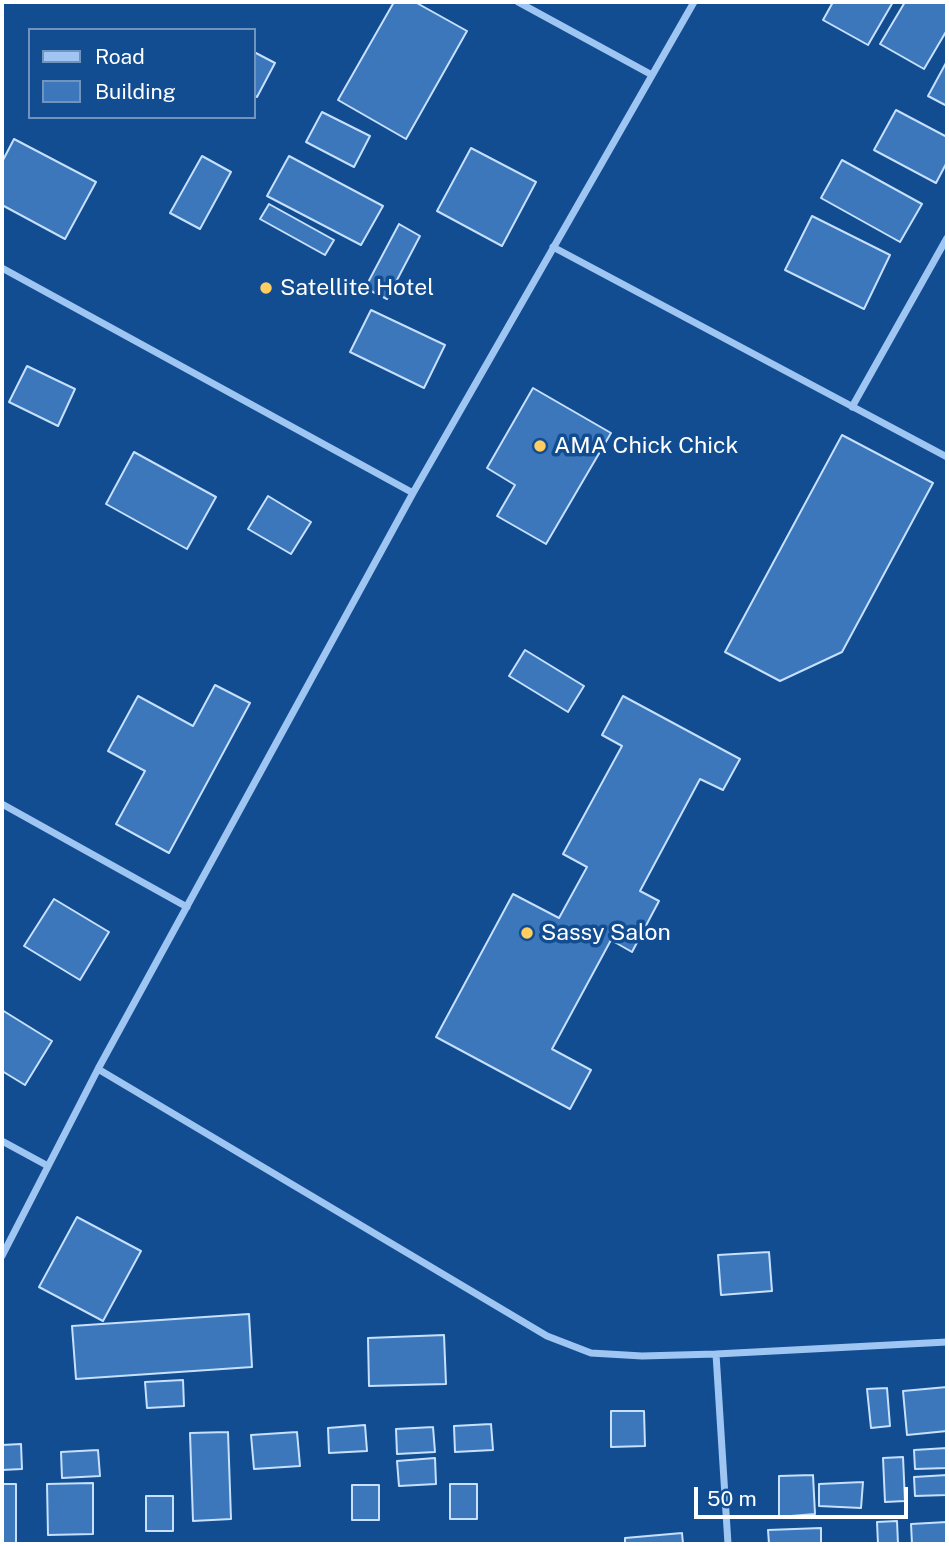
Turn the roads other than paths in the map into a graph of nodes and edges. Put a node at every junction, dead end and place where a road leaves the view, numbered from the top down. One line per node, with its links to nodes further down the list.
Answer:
1 (518, 2): 3 (street)
2 (694, 2): 3 (street)
3 (652, 75): 5 (street)
4 (947, 238): 7 (street)
5 (553, 247): 7 (street); 9 (street)
6 (2, 268): 9 (street)
7 (852, 407): 8 (street)
8 (947, 457)
9 (413, 493): 11 (street)
10 (2, 804): 11 (street)
11 (187, 907): 12 (street)
12 (98, 1069): 14 (street); 17 (street)
13 (2, 1141): 14 (street)
14 (48, 1166): 15 (street)
15 (2, 1256)
16 (947, 1342): 17 (street)
17 (716, 1354): 18 (street)
18 (728, 1544)

